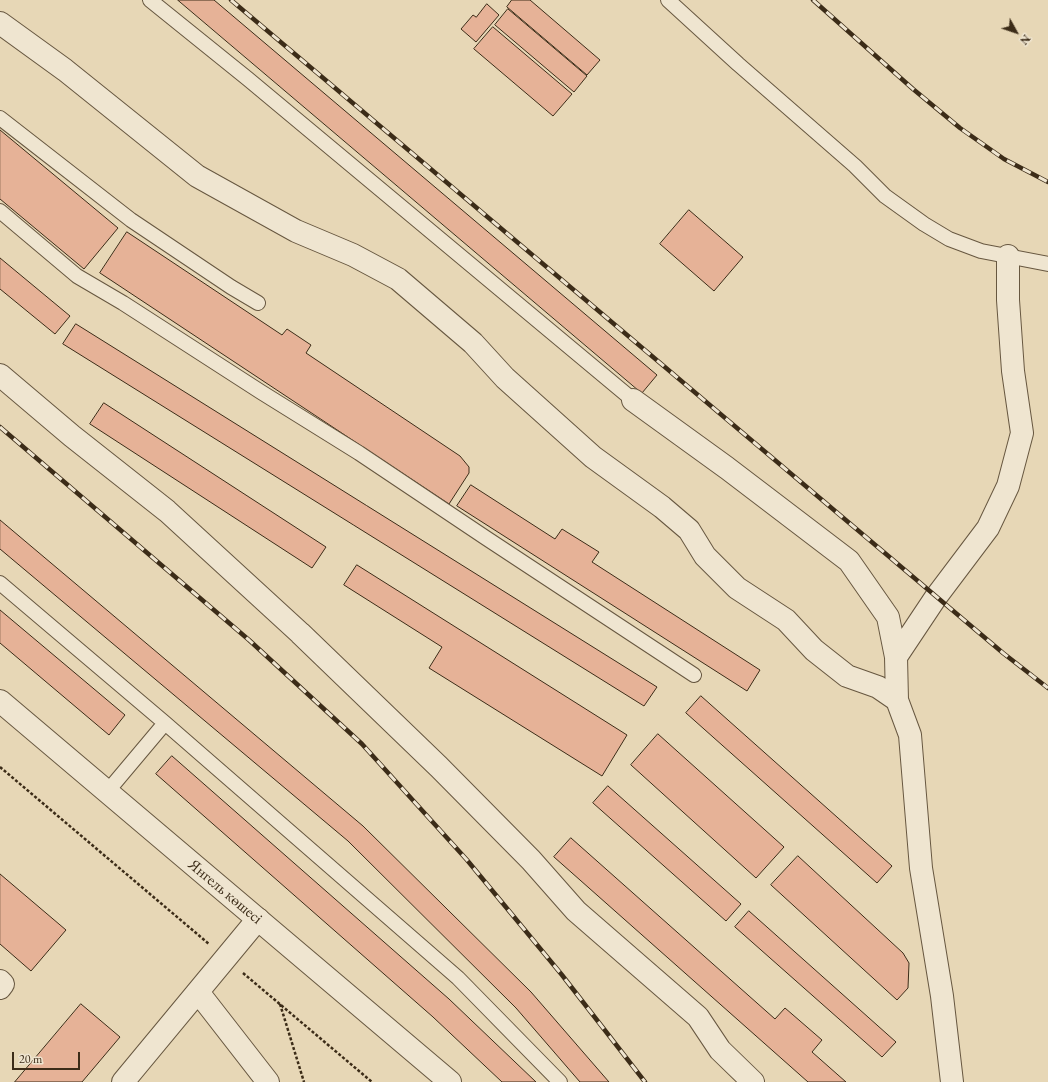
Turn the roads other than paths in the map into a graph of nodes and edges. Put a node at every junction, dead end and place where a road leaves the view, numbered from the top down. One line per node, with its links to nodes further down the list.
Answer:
1 (150, 0): 10 (lane)
2 (668, 0): 6 (lane)
3 (0, 23): 14 (street)
4 (0, 118): 8 (lane)
5 (0, 211): 13 (lane)
6 (1008, 256): 7 (lane); 12 (street)
7 (1048, 264)
8 (258, 303)
9 (0, 375): 26 (street)
10 (633, 400): 12 (street)
11 (0, 583): 16 (lane)
12 (896, 657): 14 (street)
13 (694, 674)
14 (897, 700): 27 (street)
15 (0, 702): 17 (street, Янгель көшесі)
16 (165, 723): 17 (lane); 25 (lane)
17 (107, 792): 18 (street, Янгель көшесі)
18 (258, 919): 21 (street); 24 (street, Янгель көшесі)
19 (0, 981): 20 (street)
20 (0, 988)
21 (198, 992): 22 (street); 23 (street)
22 (123, 1082)
23 (268, 1082)
24 (450, 1082)
25 (560, 1082)
26 (753, 1082)
27 (952, 1082)

